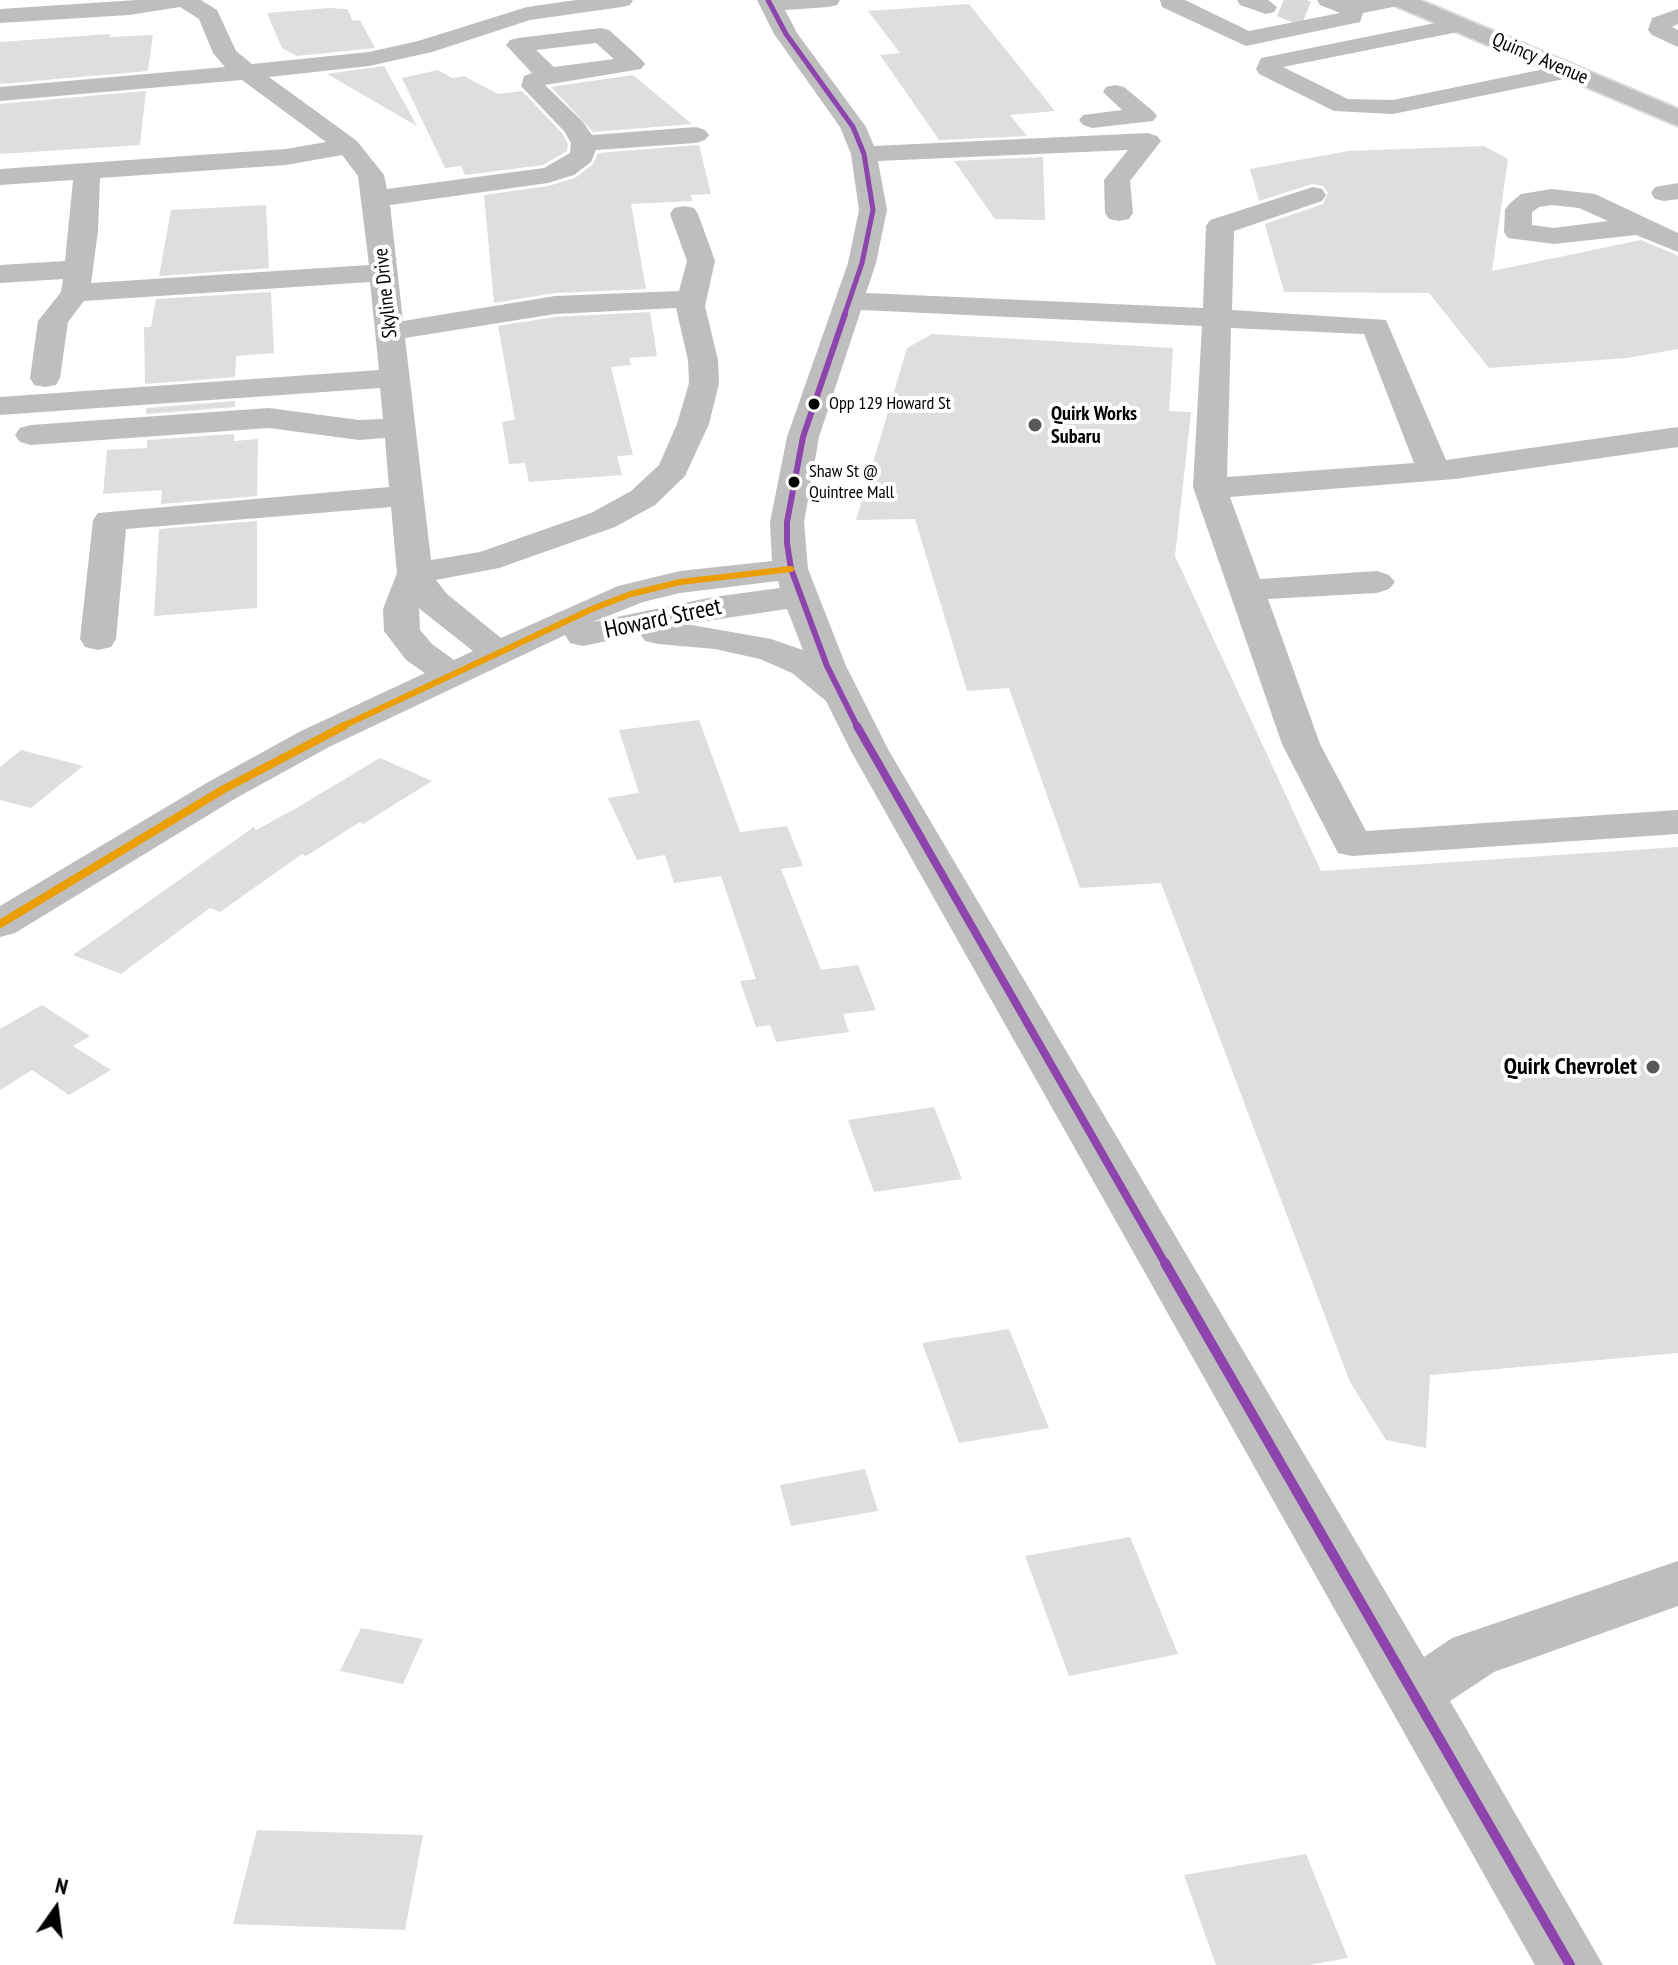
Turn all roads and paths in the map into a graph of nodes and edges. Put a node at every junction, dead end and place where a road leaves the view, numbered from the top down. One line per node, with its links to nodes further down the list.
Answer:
1 (183, 0): 9 (street); 14 (street, Skyline Drive)
2 (622, 0): 14 (street)
3 (829, 0): 7 (street)
4 (1174, 0): 8 (street)
5 (1227, 0): 8 (street)
6 (1398, 0): 8 (street); 11 (street, Quincy Avenue)
7 (769, 2): 22 (street)
8 (1290, 13)
9 (0, 16)
10 (1678, 16): 12 (street)
11 (1460, 25): 13 (street, Quincy Avenue); 13 (street)
12 (1678, 40)
13 (1569, 71): 18 (street, Quincy Avenue)
14 (248, 72): 17 (street); 21 (street, Skyline Drive)
15 (548, 75): 20 (street)
16 (1115, 92): 22 (street)
17 (0, 94)
18 (1678, 118)
19 (696, 135): 20 (street)
20 (584, 143): 26 (street)
21 (348, 146): 23 (street); 26 (street, Skyline Drive)
22 (861, 147): 27 (street); 35 (street)
23 (87, 172): 24 (street); 33 (street)
24 (0, 177)
25 (1313, 195): 36 (street)
26 (376, 199): 31 (street, Skyline Drive)
27 (1119, 213)
28 (684, 214): 34 (street)
29 (1640, 226): 30 (street)
30 (1678, 244)
31 (384, 273): 33 (street); 37 (street, Skyline Drive)
32 (0, 274): 33 (street)
33 (76, 281): 38 (street)
34 (691, 299): 37 (street); 47 (street)
35 (848, 301): 36 (street); 49 (street)
36 (1217, 318): 44 (street); 45 (street)
37 (389, 331): 39 (street, Skyline Drive)
38 (45, 378)
39 (394, 378): 40 (street); 41 (street, Skyline Drive)
40 (0, 406)
41 (399, 428): 42 (street); 46 (street, Skyline Drive)
42 (31, 435)
43 (1678, 437): 44 (street)
44 (1434, 471): 45 (street)
45 (1210, 487): 50 (street)
46 (407, 496): 47 (street, Skyline Drive); 52 (street)
47 (415, 573): 53 (street, Skyline Drive); 54 (street, Skyline Drive)
48 (1377, 582): 50 (street)
49 (796, 583): 51 (street, Howard Street); 53 (street, Howard Street); 55 (street)
50 (1246, 590): 56 (street)
51 (588, 634): 53 (street, Howard Street); 55 (street)
52 (98, 639)
53 (499, 654): 54 (street, Howard Street)
54 (450, 674): 57 (street, Howard Street)
55 (839, 693): 59 (street)
56 (1678, 822)
57 (0, 924)
58 (1678, 1583): 59 (street)
59 (1413, 1695): 60 (street)
60 (1570, 1965)

